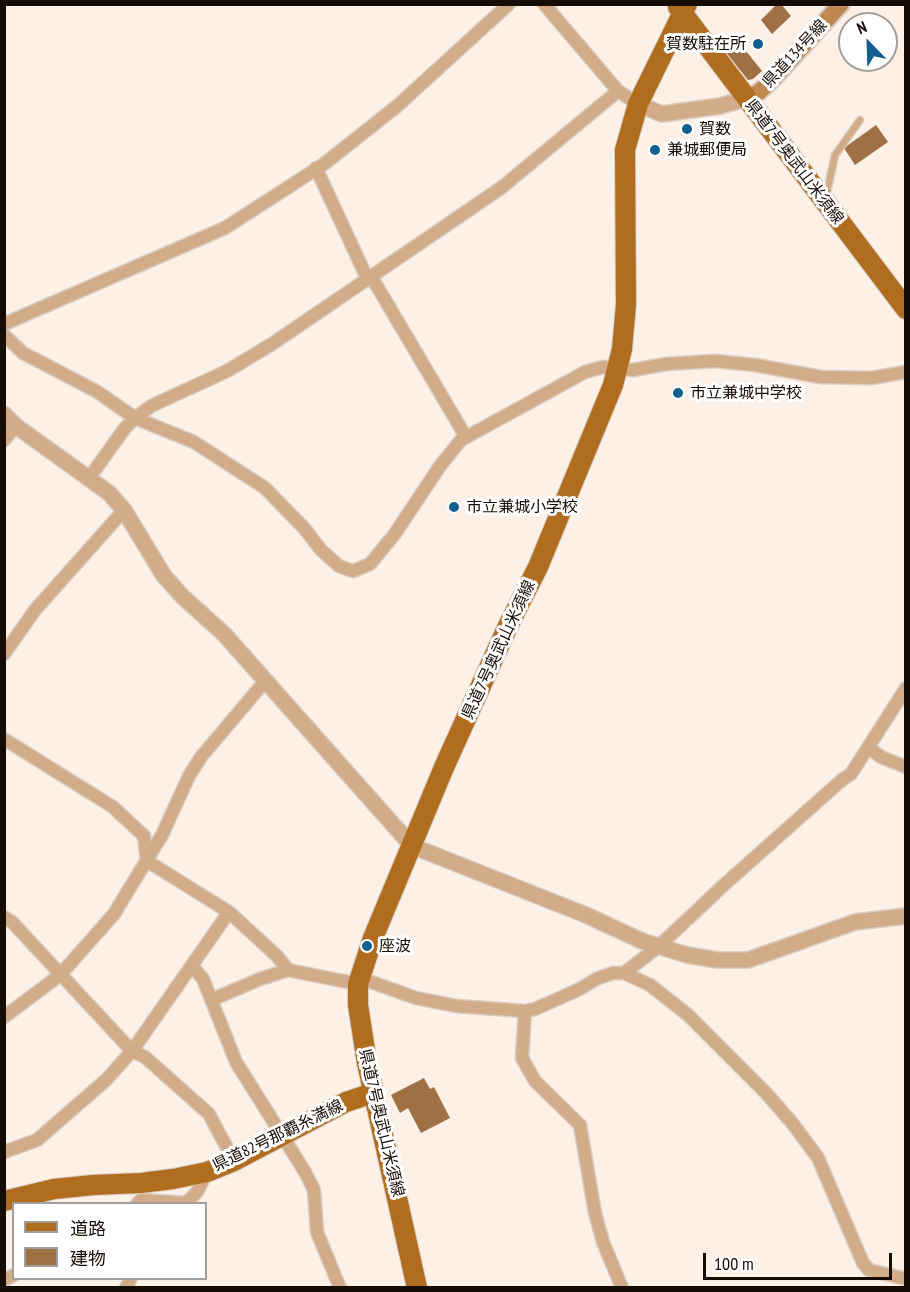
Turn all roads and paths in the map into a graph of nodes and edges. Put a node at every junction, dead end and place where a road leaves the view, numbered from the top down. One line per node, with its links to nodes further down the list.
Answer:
1 (509, 4): 9 (street)
2 (544, 4): 5 (street)
3 (840, 4): 6 (main road, 県道134号線)
4 (682, 8): 6 (main road, 県道7号奥武山米須線); 7 (main road, 県道7号奥武山米須線)
5 (618, 91): 7 (street); 11 (street)
6 (746, 99): 7 (street); 10 (main road, 県道7号奥武山米須線)
7 (638, 104): 15 (main road, 県道7号奥武山米須線)
8 (860, 120): 10 (lane)
9 (316, 168): 11 (street); 13 (street)
10 (825, 203): 12 (main road, 県道7号奥武山米須線)
11 (369, 277): 18 (street); 20 (street)
12 (906, 309)
13 (4, 324)
14 (4, 335): 18 (street)
15 (617, 370): 16 (street); 20 (street); 30 (main road, 県道7号奥武山米須線)
16 (906, 372)
17 (4, 414): 19 (street)
18 (135, 418): 20 (street); 22 (street)
19 (16, 426): 21 (street); 22 (street)
20 (466, 437)
21 (4, 440)
22 (89, 478): 23 (street)
23 (124, 510): 24 (street); 25 (street)
24 (4, 654)
25 (266, 680): 30 (street); 31 (street)
26 (906, 688): 28 (street)
27 (4, 739): 31 (street)
28 (868, 747): 29 (street); 35 (street)
29 (906, 767)
30 (412, 846): 35 (street); 40 (main road, 県道7号奥武山米須線)
31 (147, 861): 32 (street); 39 (street)
32 (229, 912): 36 (street); 37 (street)
33 (906, 916): 35 (street)
34 (4, 917): 39 (street)
35 (658, 947): 38 (street)
36 (192, 966): 41 (street); 44 (street)
37 (288, 970): 40 (street); 41 (street)
38 (624, 973): 42 (street); 54 (street)
39 (60, 975): 43 (street); 44 (street)
40 (359, 981): 42 (street); 45 (main road, 県道7号奥武山米須線)
41 (212, 1000): 46 (street)
42 (525, 1011): 57 (street)
43 (4, 1017)
44 (132, 1051): 47 (street); 48 (street)
45 (373, 1093): 46 (main road, 県道82号那覇糸満線); 56 (main road, 県道7号奥武山米須線)
46 (284, 1136): 48 (main road, 県道82号那覇糸満線); 55 (street)
47 (4, 1152)
48 (234, 1161): 49 (main road, 県道82号那覇糸満線)
49 (207, 1172): 50 (main road, 県道82号那覇糸満線); 53 (street)
50 (140, 1196): 51 (main road, 県道82号那覇糸満線); 52 (street)
51 (4, 1201)
52 (179, 1202)
53 (187, 1202)
54 (906, 1279)
55 (340, 1287)
56 (417, 1287)
57 (622, 1287)

